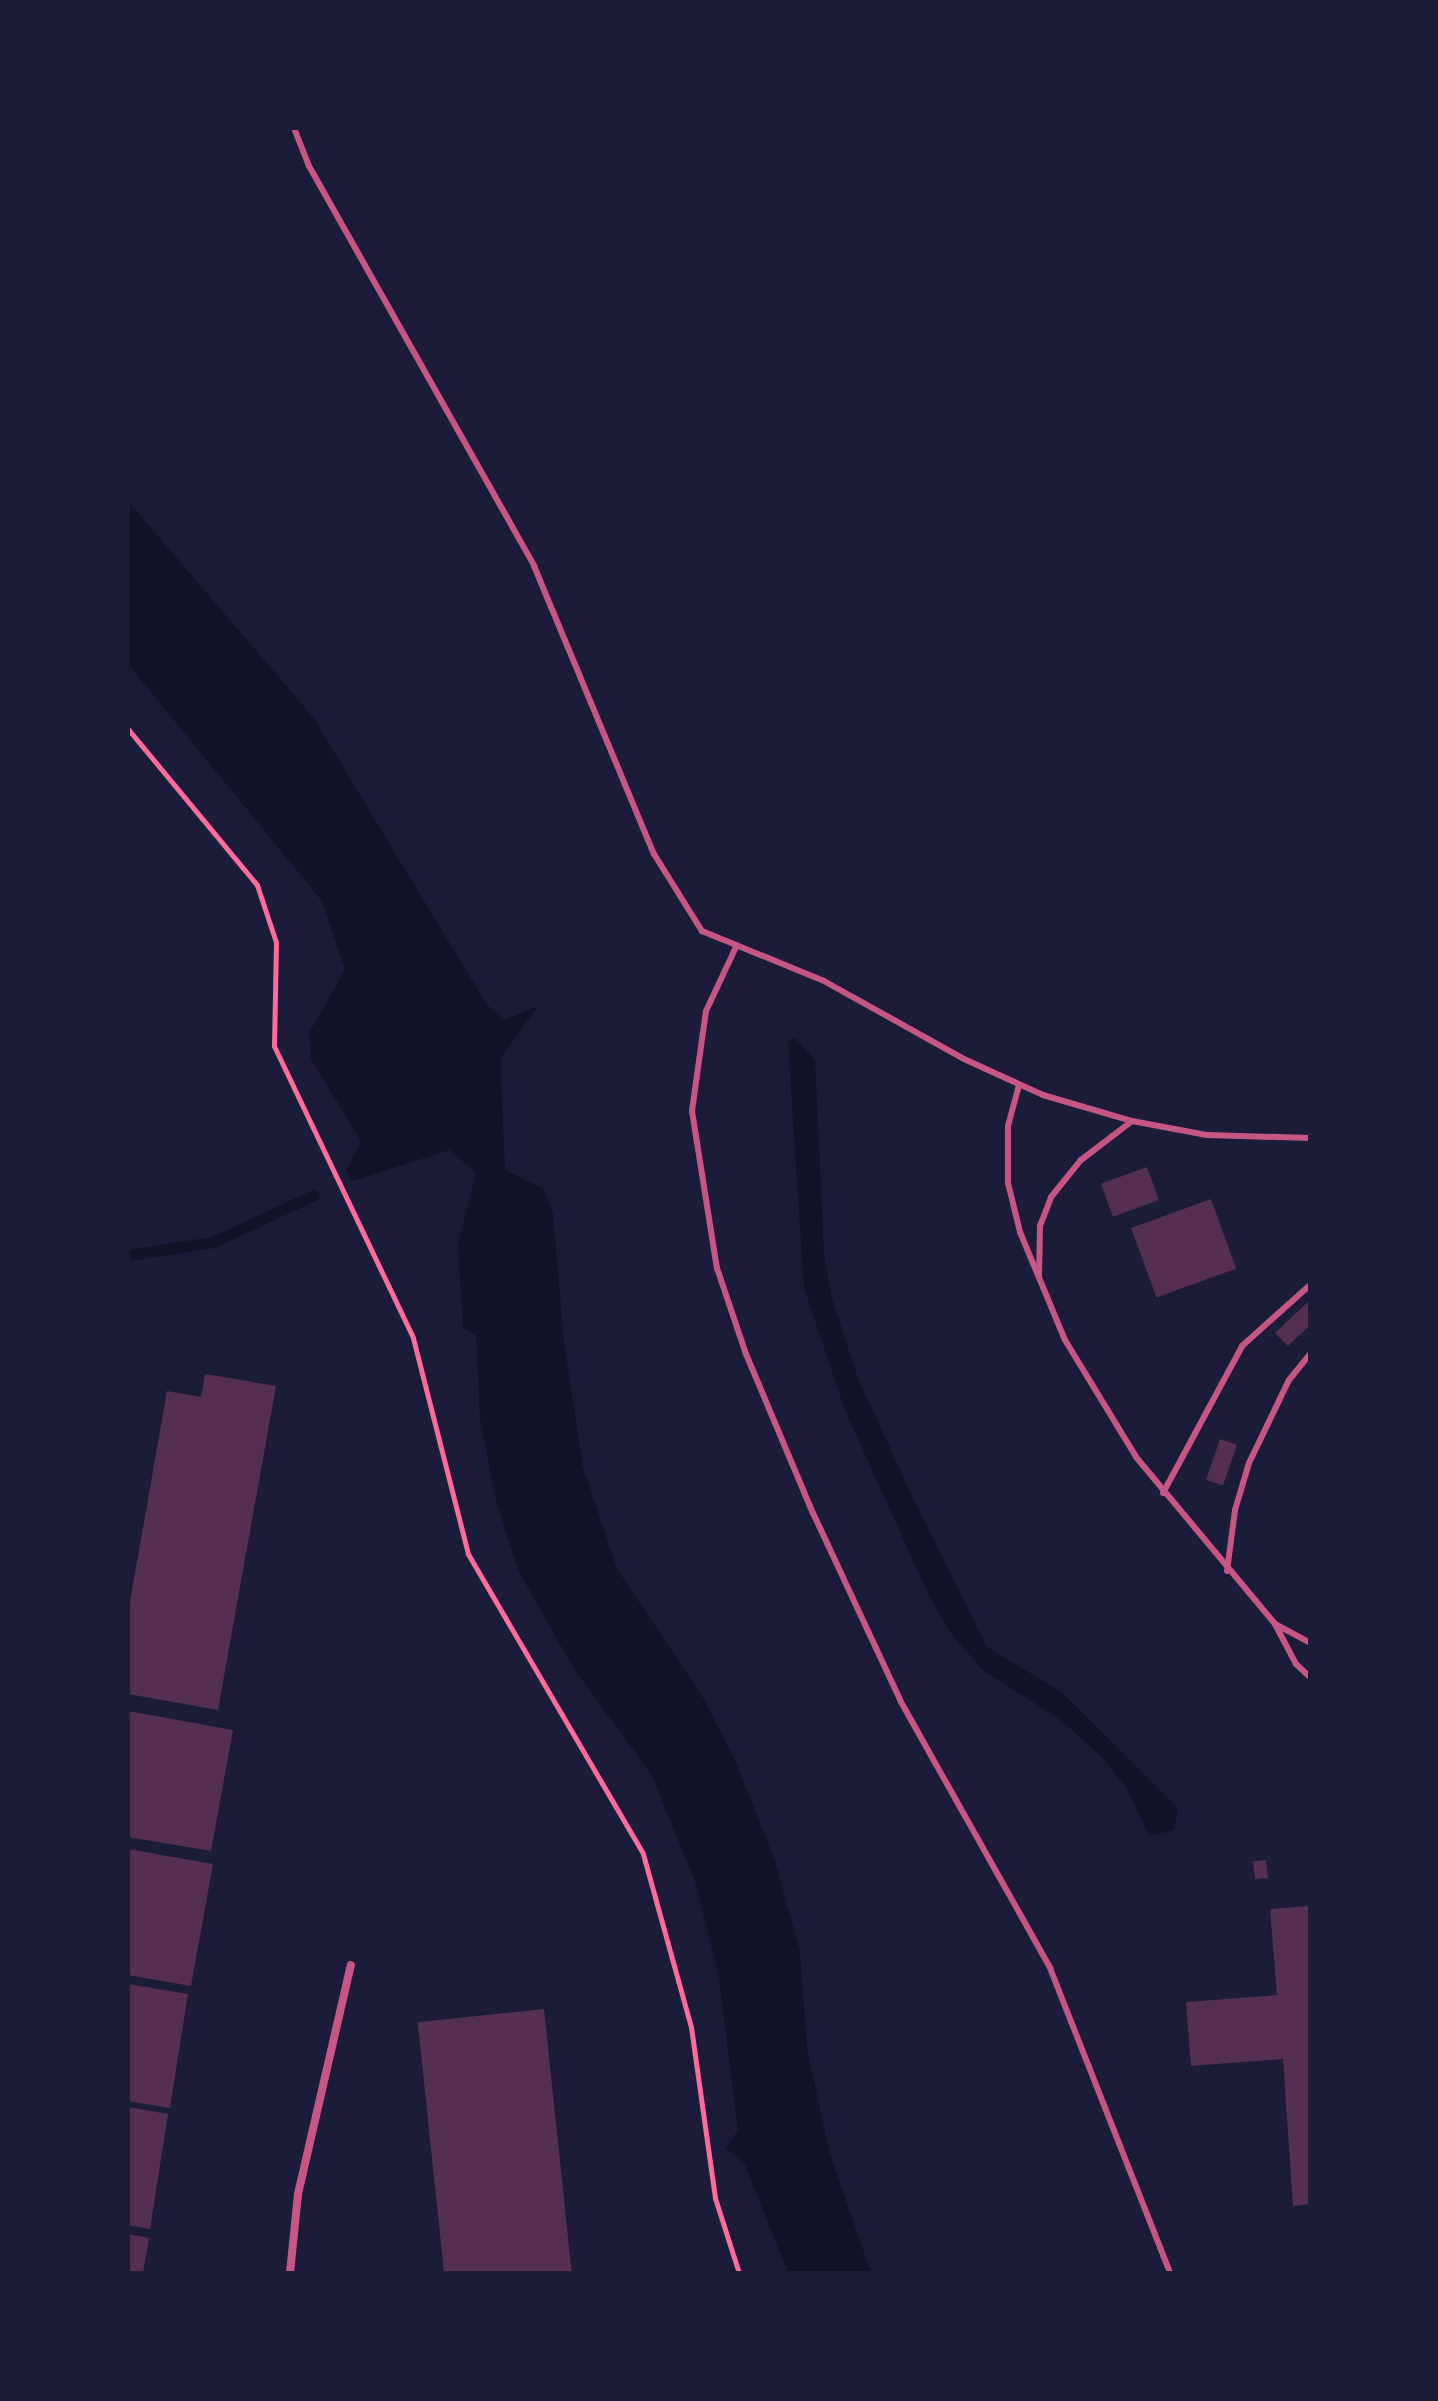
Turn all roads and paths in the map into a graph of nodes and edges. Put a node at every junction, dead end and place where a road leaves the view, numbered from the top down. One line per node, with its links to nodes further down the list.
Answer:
1 (294, 128): 3 (lane)
2 (128, 729): 17 (path)
3 (736, 947): 4 (lane); 18 (lane)
4 (1019, 1085): 5 (lane); 7 (lane)
5 (1132, 1121): 6 (lane); 7 (lane)
6 (1310, 1138)
7 (1039, 1278): 10 (lane)
8 (1310, 1285): 10 (lane)
9 (1310, 1354): 11 (lane)
10 (1163, 1493): 11 (lane)
11 (1227, 1572): 12 (lane)
12 (1275, 1624): 13 (lane); 14 (lane)
13 (1310, 1643)
14 (1310, 1677)
15 (351, 1965): 16 (street)
16 (290, 2273)
17 (739, 2273)
18 (1170, 2273)

